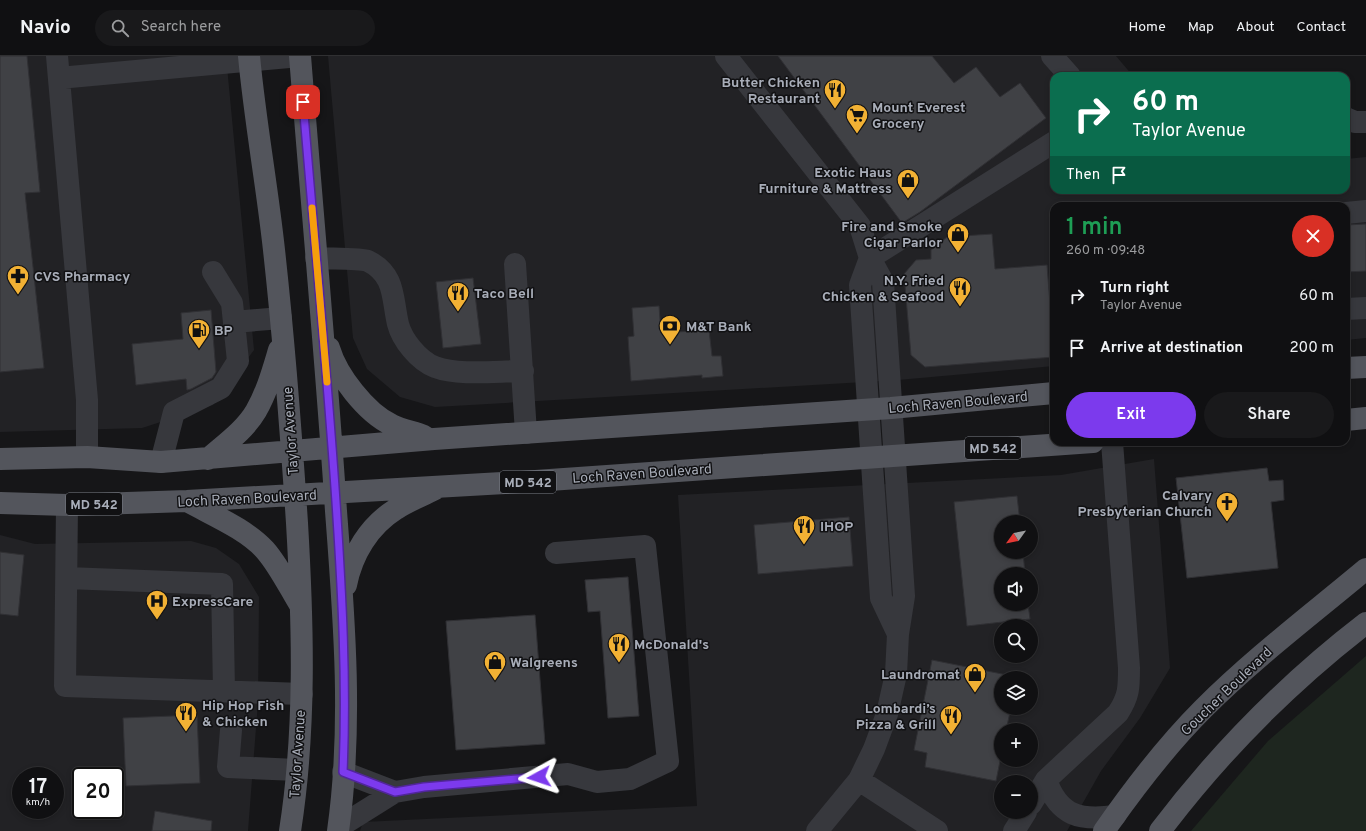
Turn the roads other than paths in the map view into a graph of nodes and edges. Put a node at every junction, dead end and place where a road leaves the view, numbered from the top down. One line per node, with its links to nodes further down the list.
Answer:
1 (57, 56): 7 (lane)
2 (300, 56): 5 (lane); 13 (main road)
3 (726, 56): 14 (lane)
4 (1052, 56): 6 (lane)
5 (249, 58): 7 (lane); 21 (main road, Taylor Avenue)
6 (1066, 72)
7 (59, 78): 40 (lane)
8 (1350, 120): 9 (lane)
9 (1366, 122)
10 (1050, 145): 14 (lane)
11 (1366, 211): 12 (lane)
12 (1350, 213)
13 (316, 258): 19 (main road); 24 (lane)
14 (870, 258): 26 (lane); 27 (lane)
15 (515, 264): 24 (lane)
16 (213, 272): 20 (lane)
17 (1366, 308): 18 (lane)
18 (1350, 309)
19 (321, 318): 33 (main road); 36 (main road)
20 (234, 322): 21 (lane); 43 (lane)
21 (282, 328): 37 (main road, Taylor Avenue); 42 (main road)
22 (1366, 367): 23 (main road)
23 (1350, 368)
24 (523, 371): 30 (lane)
25 (1050, 393): 26 (main road, Loch Raven Boulevard)
26 (891, 408): 27 (main road, Loch Raven Boulevard); 38 (lane)
27 (868, 410): 30 (main road, Loch Raven Boulevard); 39 (lane)
28 (1366, 418): 29 (main road)
29 (1350, 420)
30 (526, 433): 33 (main road, Loch Raven Boulevard)
31 (1350, 433): 32 (main road)
32 (1366, 434)
33 (434, 439): 36 (main road, Loch Raven Boulevard)
34 (1050, 445): 38 (main road, Loch Raven Boulevard / MD 542)
35 (1112, 446): 63 (lane)
36 (333, 448): 37 (main road, Loch Raven Boulevard); 45 (main road)
37 (292, 452): 42 (main road, Loch Raven Boulevard); 46 (main road, Taylor Avenue)
38 (893, 455): 39 (main road, Loch Raven Boulevard / MD 542); 56 (lane)
39 (870, 456): 44 (main road, Loch Raven Boulevard / MD 542); 56 (lane)
40 (87, 457): 41 (main road, Loch Raven Boulevard); 43 (main road, Loch Raven Boulevard)
41 (0, 459)
42 (208, 459): 43 (main road, Loch Raven Boulevard)
43 (161, 462)
44 (442, 485): 45 (main road, Loch Raven Boulevard / MD 542); 53 (main road)
45 (335, 492): 46 (main road, Loch Raven Boulevard / MD 542); 53 (main road)
46 (295, 495): 47 (main road, Loch Raven Boulevard / MD 542); 54 (main road, Taylor Avenue)
47 (187, 502): 49 (main road, Loch Raven Boulevard / MD 542); 54 (main road)
48 (0, 503): 49 (main road, Loch Raven Boulevard / MD 542)
49 (67, 505): 52 (lane)
50 (556, 553): 64 (lane)
51 (1366, 569): 67 (main road, Goucher Boulevard)
52 (67, 578): 57 (lane); 57 (lane)
53 (343, 600): 61 (main road)
54 (302, 609): 58 (main road, Taylor Avenue)
55 (1366, 624): 73 (main road)
56 (898, 634): 62 (lane)
57 (224, 690): 58 (lane)
58 (302, 694): 60 (main road, Taylor Avenue)
59 (231, 730): 60 (lane)
60 (297, 770): 69 (main road, Taylor Avenue)
61 (343, 772): 64 (lane); 68 (main road)
62 (859, 780): 70 (lane); 71 (lane)
63 (1046, 780): 65 (lane); 67 (lane)
64 (395, 792): 68 (lane)
65 (1038, 793)
66 (1022, 819): 72 (lane)
67 (1110, 823)
68 (338, 829)
69 (290, 831)
70 (817, 831)
71 (937, 831)
72 (1014, 831)
73 (1160, 831)

